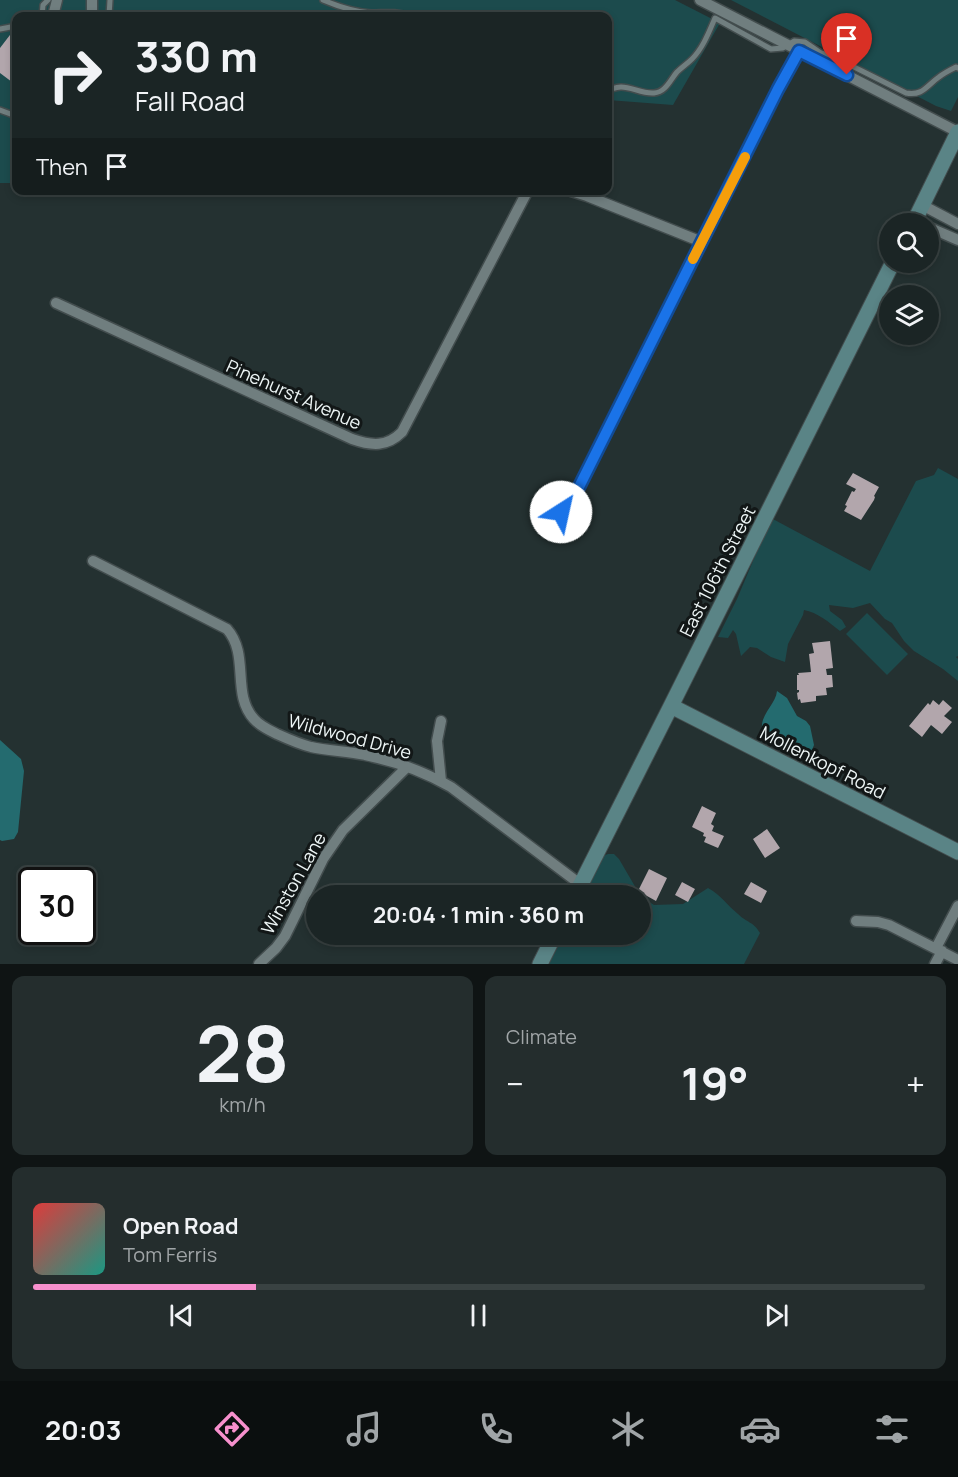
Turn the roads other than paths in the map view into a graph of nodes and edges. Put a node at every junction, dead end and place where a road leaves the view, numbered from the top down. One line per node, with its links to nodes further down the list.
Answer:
1 (322, 0): 3 (lane)
2 (700, 0): 4 (street)
3 (364, 12)
4 (788, 45): 5 (street); 6 (lane); 7 (lane)
5 (799, 51): 8 (street); 16 (street)
6 (958, 68)
7 (612, 89)
8 (958, 132): 11 (street)
9 (525, 195): 18 (street, Pinehurst Avenue)
10 (585, 195): 16 (street)
11 (922, 205): 12 (street); 13 (street)
12 (921, 213)
13 (958, 224)
14 (939, 232): 15 (street)
15 (958, 240)
16 (702, 242): 19 (street)
17 (888, 273): 21 (street, East 106th Street)
18 (56, 303)
19 (561, 512)
20 (93, 561): 23 (street, Wildwood Drive)
21 (671, 706): 25 (street, Mollenkopf Road); 27 (street, East 106th Street)
22 (441, 721): 24 (street)
23 (407, 767): 24 (street, Wildwood Drive); 33 (street, Winston Lane)
24 (441, 781): 26 (street, Wildwood Drive)
25 (958, 852)
26 (571, 885)
27 (580, 885)
28 (958, 906): 31 (street)
29 (856, 921): 31 (street)
30 (550, 945): 34 (street)
31 (939, 950): 32 (street); 35 (street)
32 (958, 960)
33 (259, 964)
34 (540, 964)
35 (936, 964)

